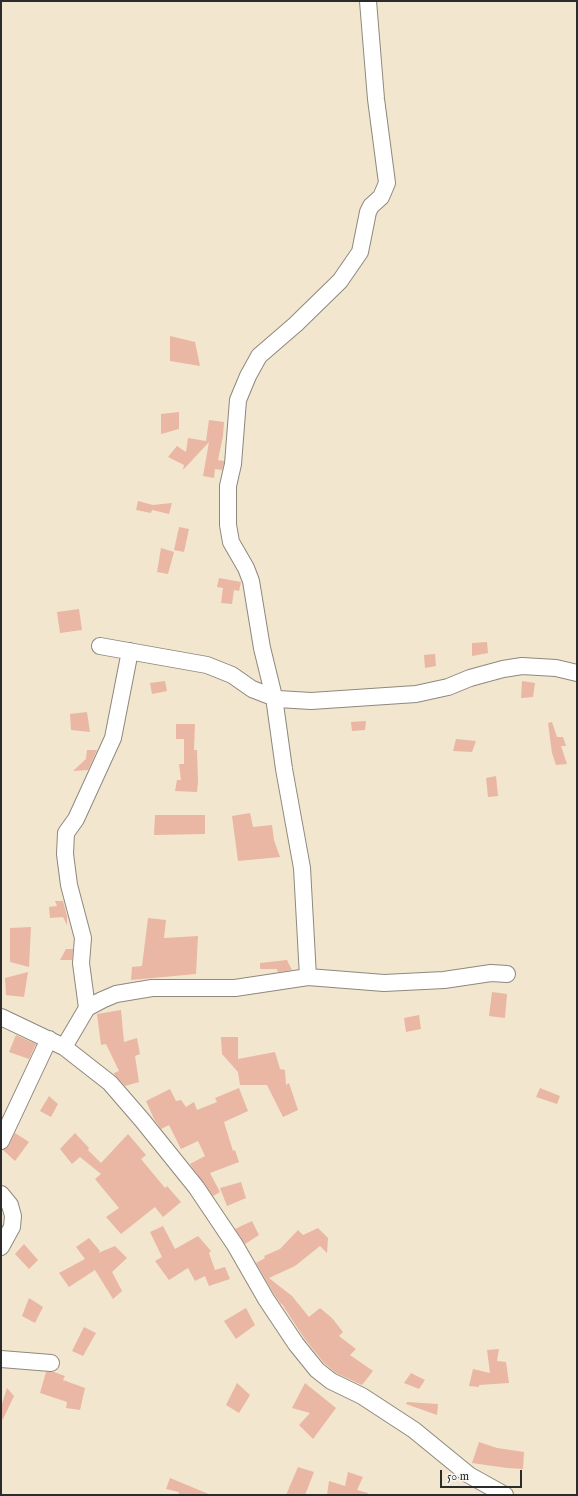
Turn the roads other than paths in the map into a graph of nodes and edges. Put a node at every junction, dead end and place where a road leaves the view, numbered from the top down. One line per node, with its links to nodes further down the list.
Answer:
1 (368, 1): 5 (street)
2 (100, 646): 3 (street)
3 (130, 651): 5 (street); 8 (street)
4 (577, 673): 5 (street)
5 (274, 697): 7 (street)
6 (507, 974): 7 (street)
7 (308, 977): 8 (street)
8 (87, 1008): 11 (street)
9 (1, 1018): 10 (street)
10 (49, 1039): 11 (street); 12 (street)
11 (64, 1047): 17 (street)
12 (1, 1141)
13 (1, 1194): 14 (street)
14 (1, 1246)
15 (1, 1359): 16 (street)
16 (51, 1363)
17 (505, 1495)

